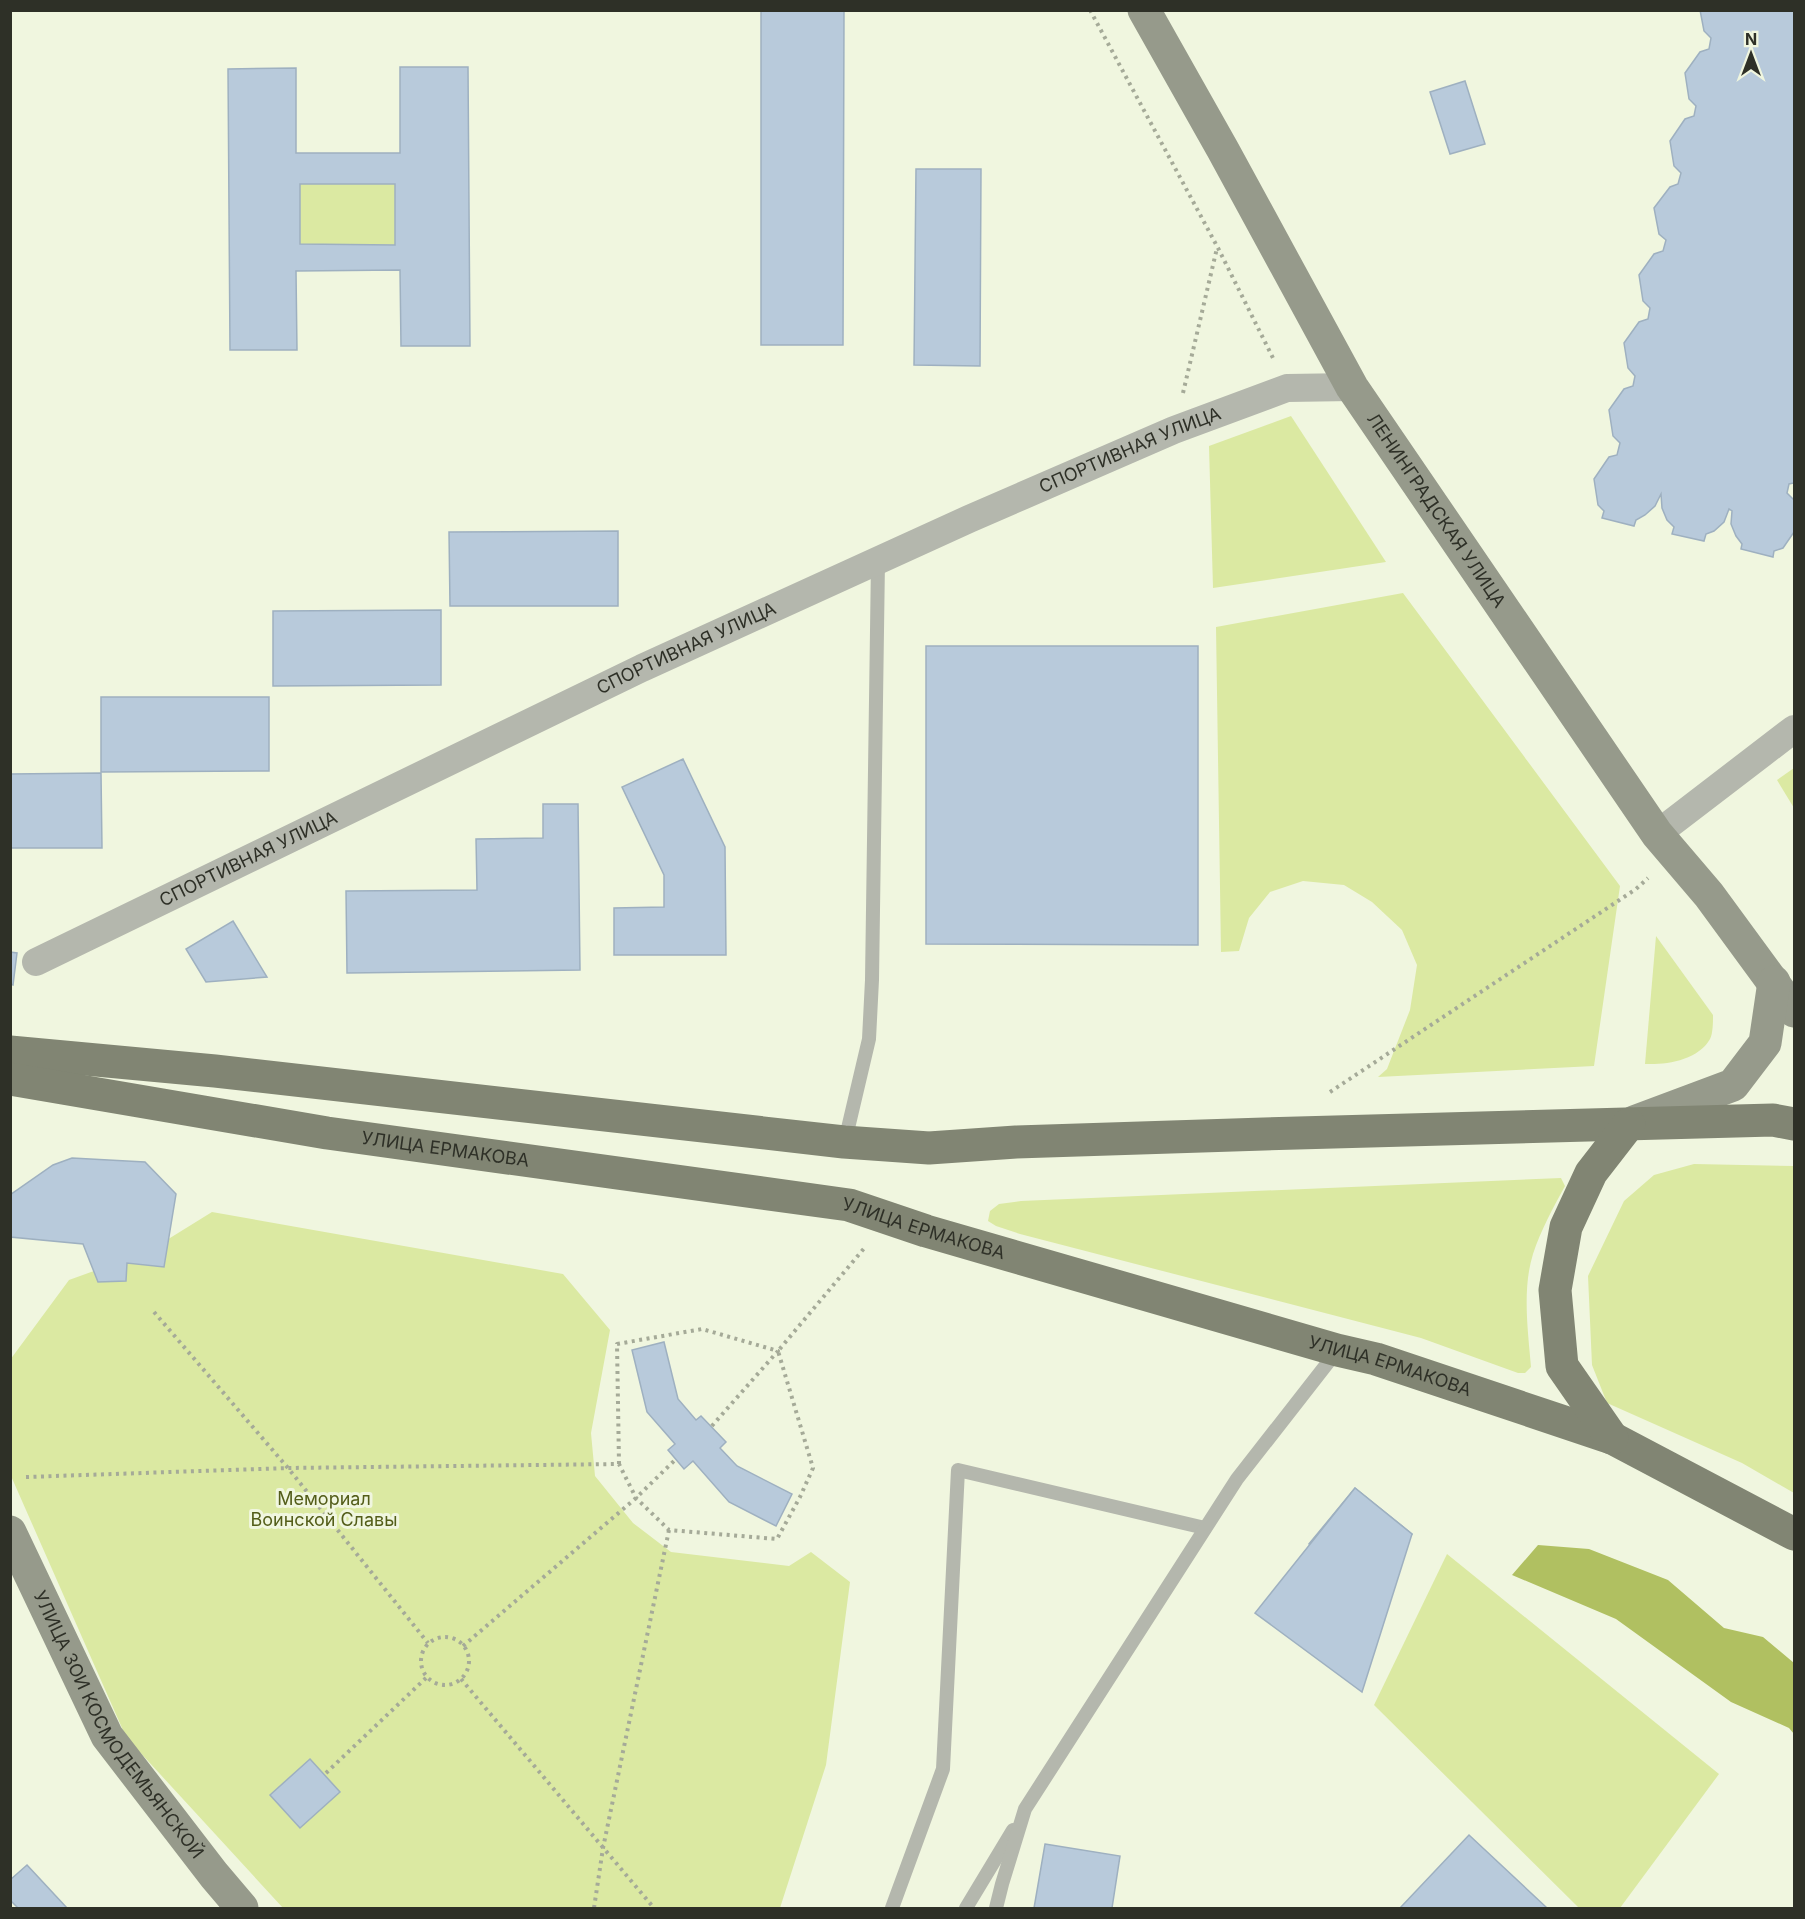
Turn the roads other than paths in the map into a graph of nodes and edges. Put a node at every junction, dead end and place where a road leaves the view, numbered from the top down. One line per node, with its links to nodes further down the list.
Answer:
1 (1144, 10): 2 (street, ЛЕНИНГРАДСКАЯ УЛИЦА)
2 (1352, 387): 3 (street, СПОРТИВНАЯ УЛИЦА); 5 (street, ЛЕНИНГРАДСКАЯ УЛИЦА)
3 (878, 561): 6 (street, СПОРТИВНАЯ УЛИЦА); 13 (lane)
4 (1794, 729): 5 (street)
5 (1665, 844): 7 (street, ЛЕНИНГРАДСКАЯ УЛИЦА)
6 (36, 962)
7 (1774, 982): 8 (street, ЛЕНИНГРАДСКАЯ УЛИЦА); 11 (street)
8 (1794, 1011)
9 (10, 1052): 13 (main road)
10 (10, 1079): 14 (main road, УЛИЦА ЕРМАКОВА)
11 (1629, 1124): 12 (main road); 13 (main road); 15 (main road)
12 (1794, 1124)
13 (844, 1142)
14 (1337, 1350): 15 (main road, УЛИЦА ЕРМАКОВА); 16 (lane)
15 (1612, 1438): 18 (main road, УЛИЦА ЕРМАКОВА)
16 (1205, 1528): 19 (lane); 21 (lane)
17 (10, 1532): 20 (street, УЛИЦА ЗОИ КОСМОДЕМЬЯНСКОЙ)
18 (1794, 1534)
19 (1025, 1809): 22 (lane); 23 (lane)
20 (242, 1908)
21 (892, 1908)
22 (966, 1908)
23 (996, 1908)

